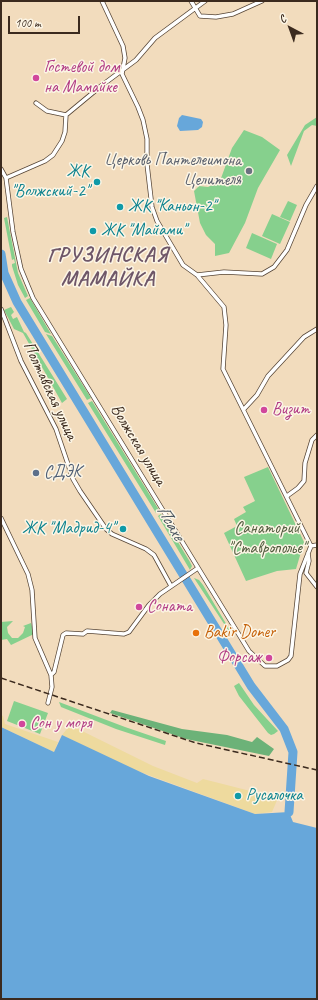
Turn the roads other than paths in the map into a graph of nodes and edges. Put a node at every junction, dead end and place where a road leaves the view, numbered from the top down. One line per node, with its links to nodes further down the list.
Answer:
1 (102, 1): 6 (street)
2 (191, 1): 5 (street)
3 (205, 1): 5 (street)
4 (262, 1): 5 (street)
5 (194, 9): 6 (street)
6 (122, 69): 8 (street); 12 (street)
7 (36, 103): 8 (street)
8 (66, 116): 10 (street)
9 (1, 169): 10 (street)
10 (6, 178): 22 (street, Волжская улица)
11 (317, 186): 12 (street)
12 (197, 275): 15 (street)
13 (1, 309): 23 (street, Полтавская улица)
14 (317, 329): 15 (street)
15 (244, 409): 17 (street)
16 (317, 435): 17 (street)
17 (287, 496): 20 (street)
18 (1, 518): 25 (street)
19 (317, 545): 20 (street)
20 (311, 546): 21 (street, Волжская улица)
21 (308, 553): 22 (street, Волжская улица); 24 (street)
22 (198, 568): 23 (street)
23 (171, 586): 25 (street)
24 (317, 587)
25 (51, 675): 26 (street)
26 (48, 703)

